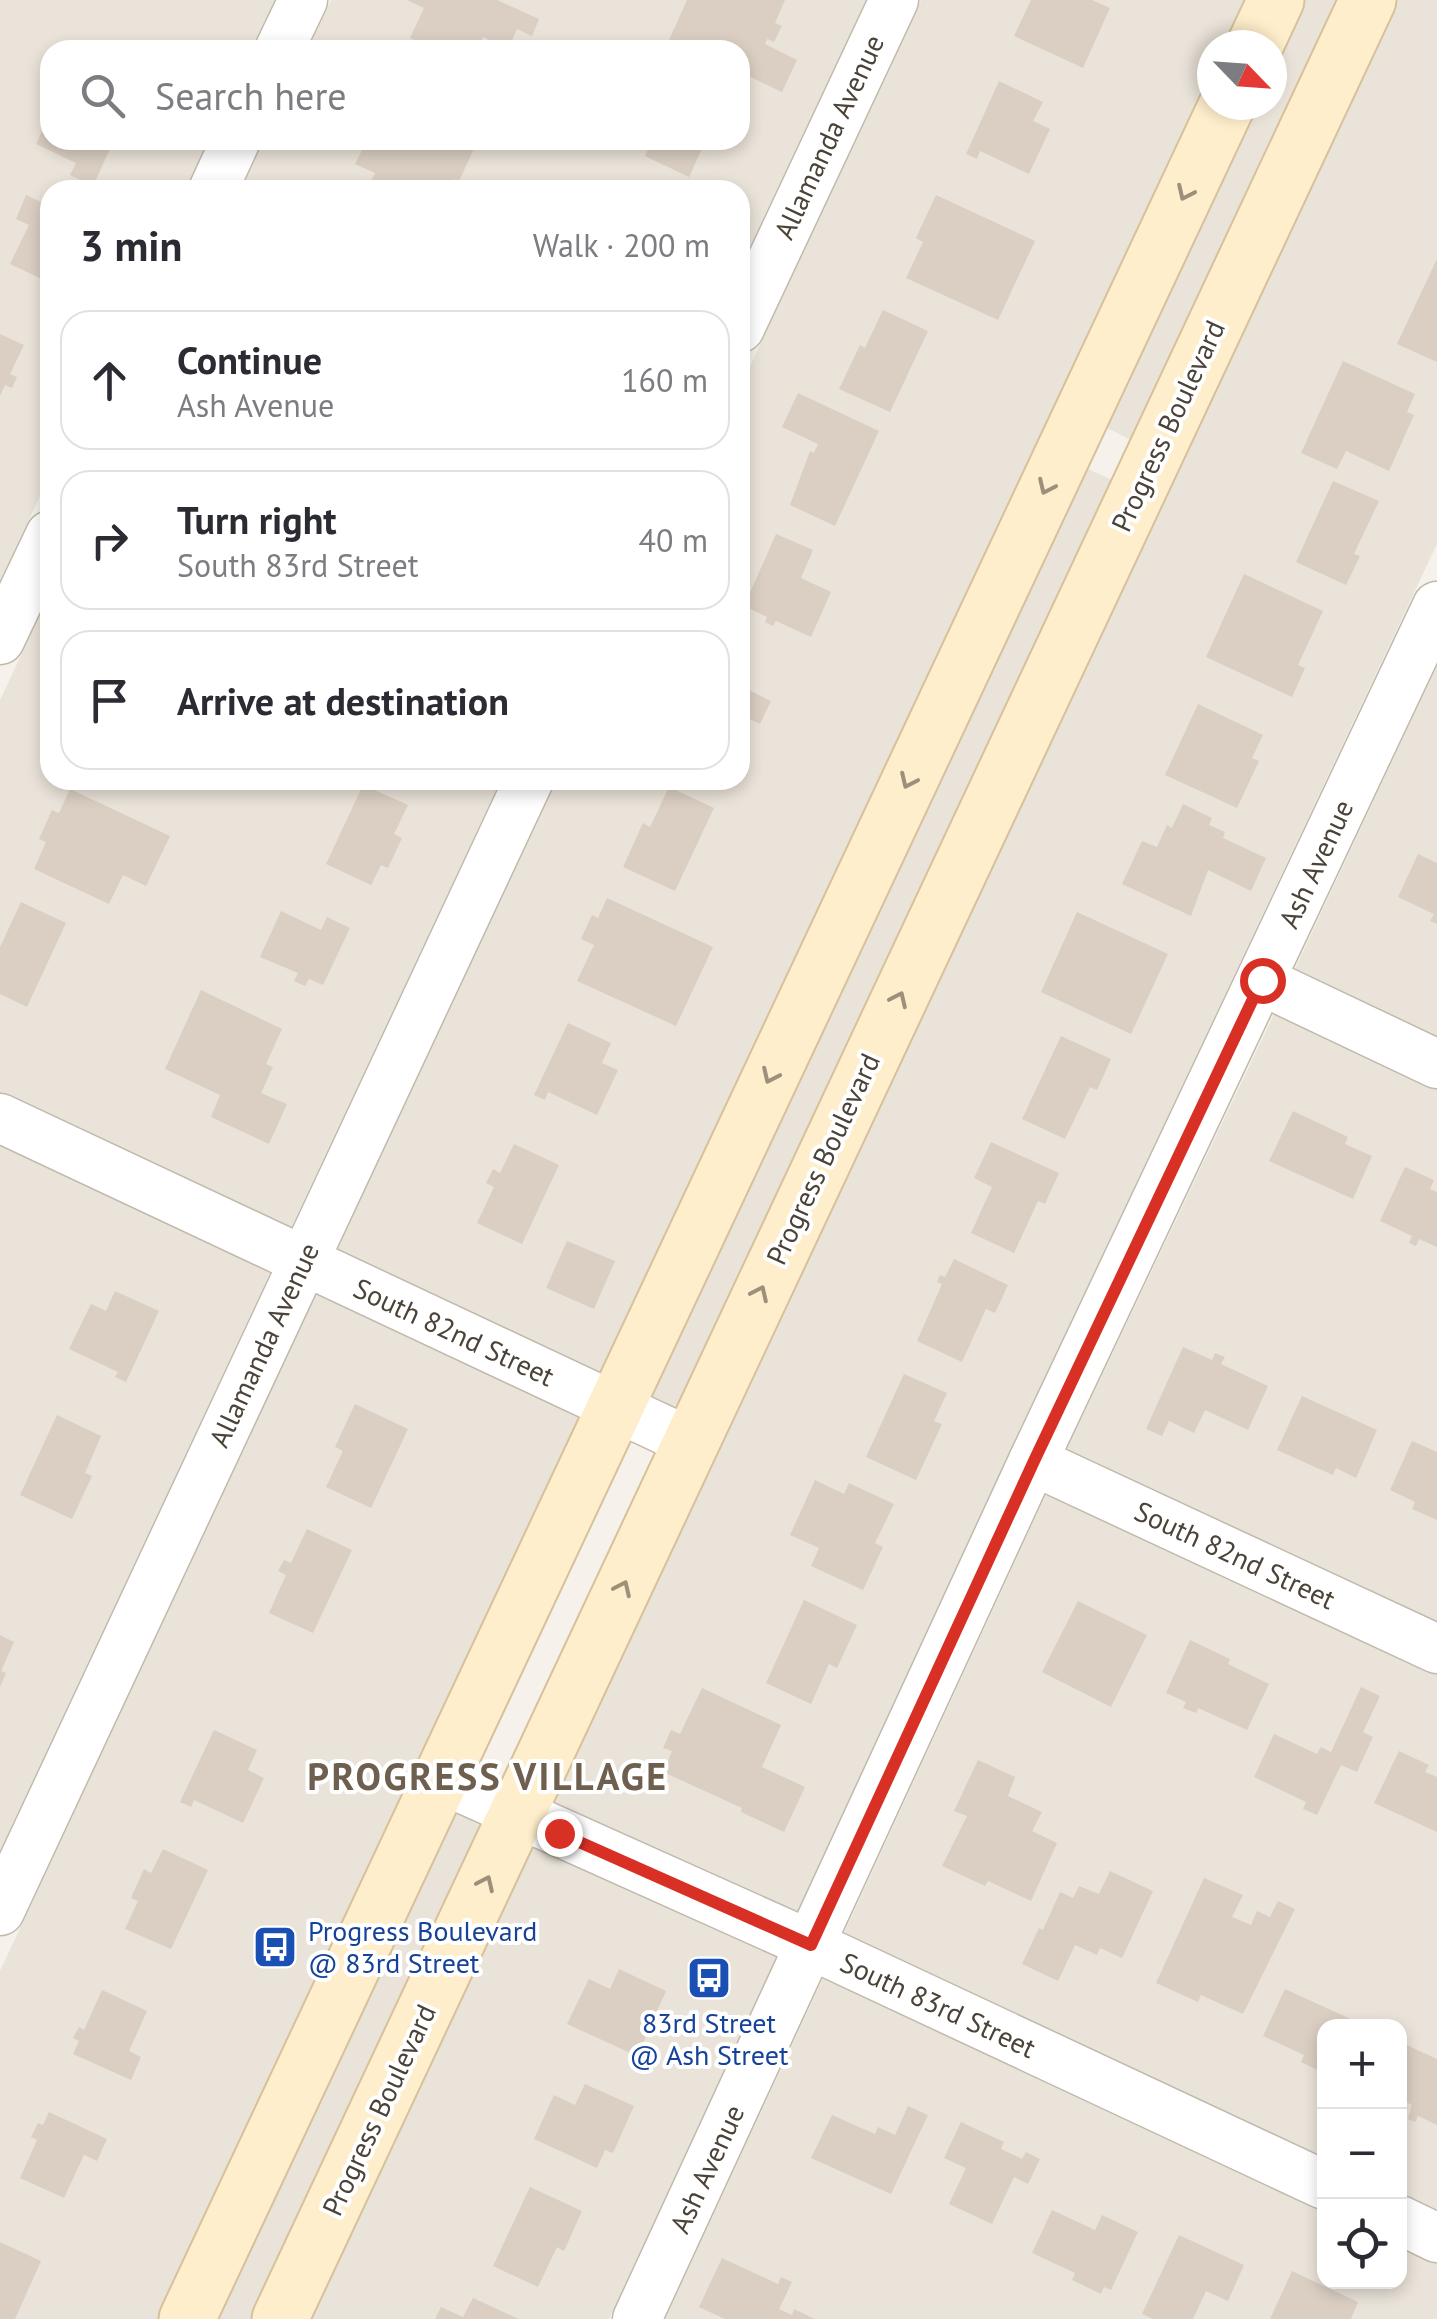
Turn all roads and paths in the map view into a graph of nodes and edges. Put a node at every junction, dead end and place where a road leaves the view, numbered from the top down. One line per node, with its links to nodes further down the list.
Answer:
1 (302, 0): 6 (street)
2 (894, 0): 10 (street, Allamanda Avenue)
3 (1276, 0): 5 (main road)
4 (1368, 0): 12 (main road, Progress Boulevard)
5 (1262, 30)
6 (284, 40)
7 (1220, 120): 11 (main road, one-way to 11)
8 (231, 150): 9 (street)
9 (218, 180)
10 (750, 307)
11 (1070, 436): 12 (main road); 21 (main road, one-way to 21)
12 (1147, 472): 22 (main road, Progress Boulevard, one-way to 12)
13 (40, 555): 15 (street)
14 (1437, 606): 17 (street, Ash Avenue)
15 (0, 640)
16 (523, 790): 20 (street, Allamanda Avenue)
17 (1262, 980): 18 (street); 23 (street, Ash Avenue)
18 (1437, 1064)
19 (0, 1118): 20 (street, South 82nd Street)
20 (304, 1261): 21 (street, South 82nd Street); 27 (street, Allamanda Avenue)
21 (614, 1408): 22 (street, South 82nd Street); 25 (main road)
22 (690, 1442): 26 (main road, Progress Boulevard, one-way to 22)
23 (1034, 1461): 24 (street, South 82nd Street); 28 (street, Ash Avenue)
24 (1437, 1649)
25 (441, 1779): 26 (street, South 83rd Street); 32 (main road)
26 (518, 1815): 28 (street, South 83rd Street); 33 (main road, Progress Boulevard, one-way to 26)
27 (0, 1911)
28 (811, 1945): 29 (street, South 83rd Street); 34 (street, Ash Avenue)
29 (1317, 2182)
30 (1407, 2223): 31 (street)
31 (1437, 2238)
32 (187, 2319)
33 (280, 2319)
34 (636, 2319)

